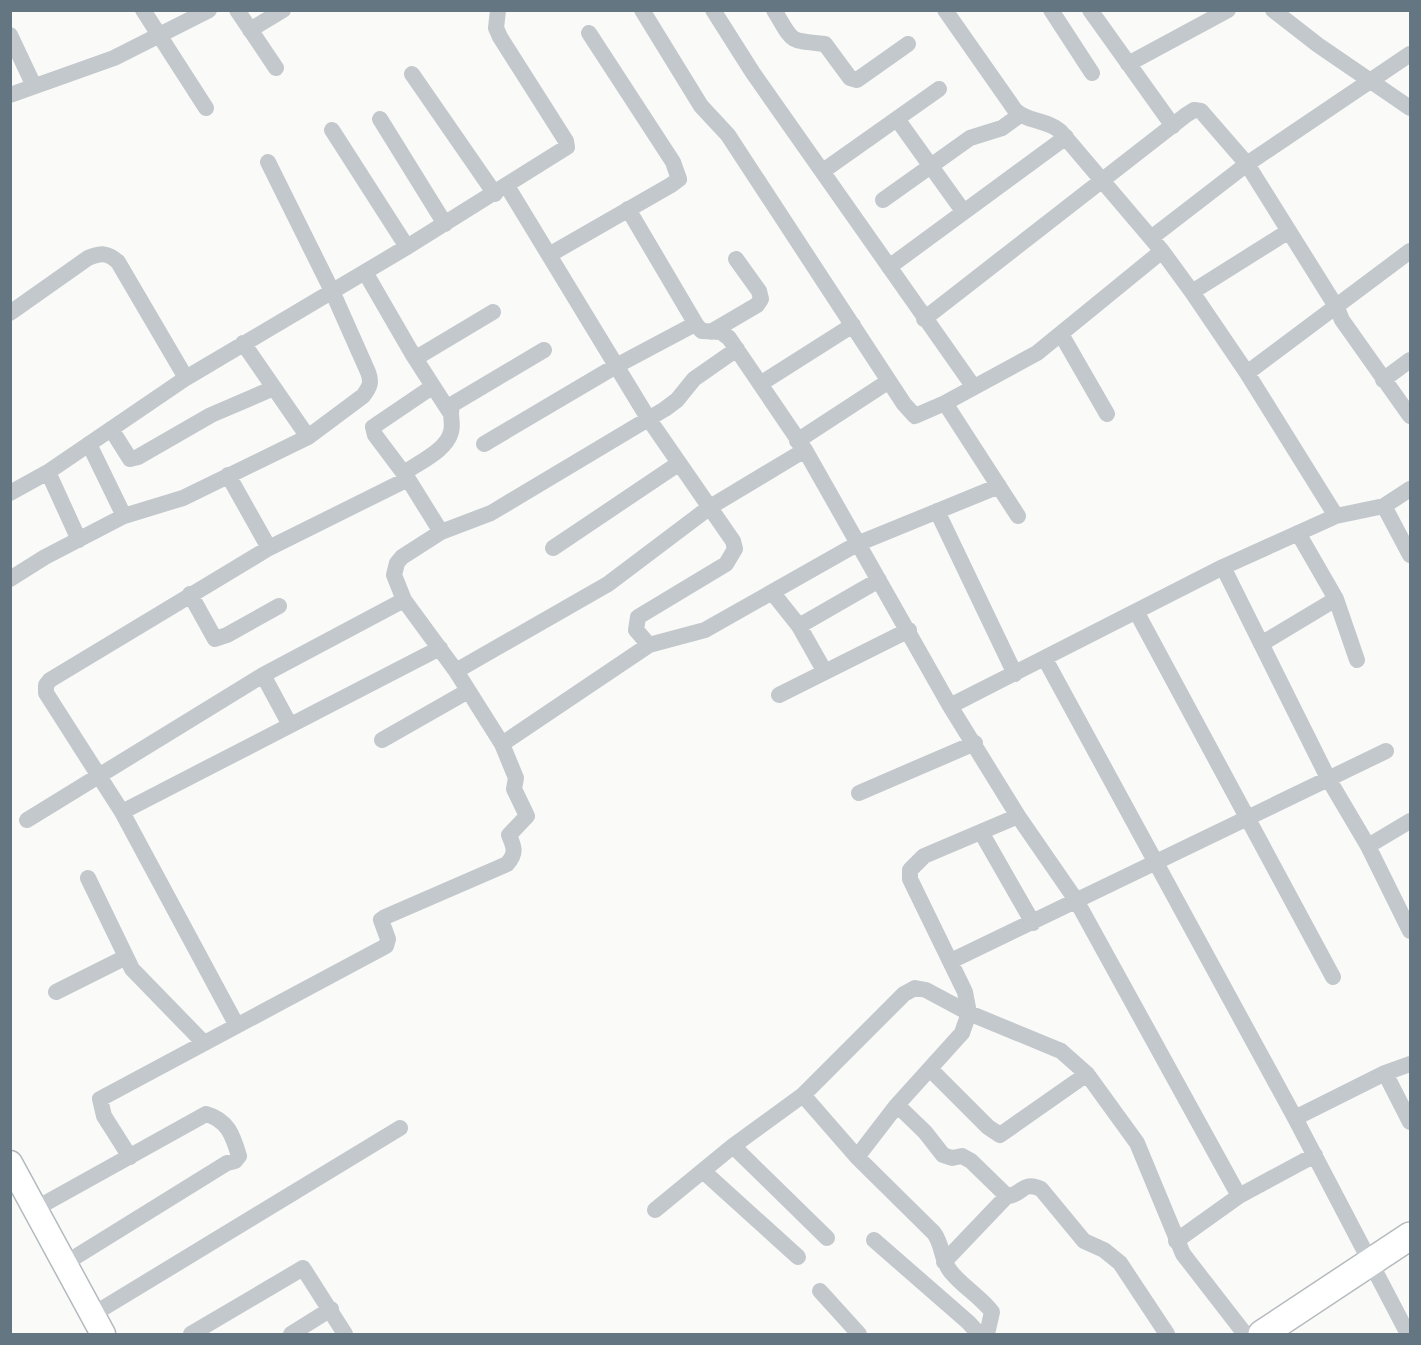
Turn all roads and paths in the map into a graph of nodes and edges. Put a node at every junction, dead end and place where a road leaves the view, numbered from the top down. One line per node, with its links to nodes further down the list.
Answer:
1 (144, 10): 17 (street)
2 (209, 10): 17 (street)
3 (237, 10): 14 (street)
4 (283, 10): 14 (street)
5 (498, 10): 41 (street)
6 (642, 10): 62 (street)
7 (713, 10): 39 (street)
8 (774, 10): 18 (street)
9 (945, 10): 30 (street)
10 (1051, 10): 22 (street)
11 (1090, 10): 20 (street)
12 (1228, 10): 20 (street)
13 (1284, 13): 24 (street)
14 (250, 30): 21 (street)
15 (589, 33): 43 (street)
16 (10, 35): 25 (street)
17 (161, 37): 25 (street); 28 (street)
18 (908, 44)
19 (1410, 54): 24 (street)
20 (1128, 64): 33 (street)
21 (276, 68)
22 (1092, 73)
23 (412, 74): 41 (street)
24 (1370, 81): 29 (street); 37 (street)
25 (34, 86): 27 (street)
26 (939, 89): 32 (street)
27 (10, 95)
28 (206, 108)
29 (1410, 108)
30 (1020, 115): 35 (street); 38 (street)
31 (380, 119): 45 (street)
32 (897, 119): 38 (street); 39 (street)
33 (1173, 126): 37 (street); 40 (street)
34 (332, 130): 48 (street)
35 (1066, 137): 40 (street); 44 (street)
36 (268, 162): 55 (street)
37 (1247, 164): 46 (street); 47 (street)
38 (931, 166): 42 (street); 44 (street)
39 (823, 171): 53 (street)
40 (1101, 181): 47 (street); 60 (street)
41 (501, 190): 45 (street); 51 (street)
42 (883, 200)
43 (628, 209): 51 (street); 61 (street)
44 (963, 210): 53 (street)
45 (445, 224): 48 (street)
46 (1289, 231): 56 (street); 57 (street)
47 (1151, 238): 49 (street)
48 (407, 247): 54 (street)
49 (1162, 251): 56 (street); 64 (street)
50 (1410, 251): 57 (street)
51 (549, 255): 70 (street)
52 (736, 259): 63 (street)
53 (889, 267): 60 (street)
54 (365, 272): 55 (street); 68 (street)
55 (332, 291): 65 (street); 85 (street)
56 (1192, 292): 71 (street)
57 (1337, 308): 71 (street); 73 (street)
58 (493, 312): 68 (street)
59 (10, 313): 72 (street)
60 (924, 319): 76 (street)
61 (695, 324): 63 (street); 70 (street)
62 (854, 325): 74 (street); 75 (street)
63 (711, 332): 66 (street)
64 (1061, 334): 76 (street); 81 (street)
65 (243, 343): 72 (street); 78 (street)
66 (736, 349): 75 (street); 83 (street)
67 (544, 350): 80 (street)
68 (413, 355): 77 (street)
69 (1410, 360): 73 (street)
70 (616, 366): 83 (street); 87 (street)
71 (1247, 373): 101 (street)
72 (186, 378): 84 (street)
73 (1383, 380): 82 (street)
74 (889, 381): 79 (street); 88 (street)
75 (760, 384): 88 (street)
76 (973, 386): 79 (street)
77 (432, 387): 80 (street); 92 (street)
78 (274, 388): 84 (street); 85 (street)
79 (945, 403): 93 (street)
80 (449, 411): 92 (street)
81 (1107, 414)
82 (1410, 417)
83 (648, 418): 89 (street); 102 (street)
84 (111, 429): 86 (street)
85 (308, 437): 91 (street)
86 (89, 444): 90 (street); 99 (street)
87 (484, 444)
88 (801, 445): 97 (street); 105 (street)
89 (678, 464): 97 (street); 107 (street)
90 (48, 472): 95 (street); 104 (street)
91 (228, 475): 99 (street); 106 (street)
92 (406, 476): 102 (street); 106 (street)
93 (999, 486): 98 (street); 100 (street)
94 (1410, 489): 96 (street)
95 (10, 493)
96 (1384, 506): 101 (street); 108 (street)
97 (710, 507): 121 (street); 125 (street)
98 (937, 511): 105 (street); 127 (street)
99 (124, 516): 104 (street)
100 (1018, 516)
101 (1336, 516): 103 (street)
102 (441, 532): 115 (street)
103 (1298, 533): 109 (street); 114 (street)
104 (78, 540): 110 (street)
105 (857, 544): 111 (street); 112 (street)
106 (269, 548): 113 (street)
107 (553, 548)
108 (1410, 555)
109 (1223, 567): 117 (street); 120 (street)
110 (10, 579)
111 (879, 580): 118 (street); 119 (street)
112 (772, 592): 118 (street); 121 (street)
113 (190, 594): 116 (street); 137 (street)
114 (1336, 599): 120 (street); 124 (street)
115 (404, 600): 122 (street); 128 (street)
116 (279, 606)
117 (1137, 613): 123 (street); 142 (street)
118 (799, 626): 126 (street)
119 (909, 630): 126 (street); 131 (street)
120 (1261, 644): 138 (street)
121 (649, 645): 135 (street)
122 (440, 648): 125 (street); 132 (street)
123 (1045, 659): 127 (street); 147 (street)
124 (1357, 660)
125 (456, 671): 129 (street)
126 (825, 672): 130 (street)
127 (1016, 674): 131 (street)
128 (263, 675): 132 (street); 137 (street)
129 (468, 691): 133 (street); 135 (street)
130 (779, 694)
131 (950, 706): 134 (street)
132 (290, 725): 140 (street)
133 (382, 740)
134 (975, 743): 139 (street); 141 (street)
135 (502, 744): 157 (street)
136 (1386, 751): 138 (street)
137 (100, 776): 140 (street); 143 (street)
138 (1329, 780): 142 (street); 146 (street)
139 (859, 793)
140 (122, 812): 157 (street)
141 (1018, 816): 145 (street); 149 (street)
142 (1248, 816): 147 (street); 154 (street)
143 (27, 820)
144 (1410, 821): 146 (street)
145 (981, 832): 151 (street); 153 (street)
146 (1368, 846): 150 (street)
147 (1154, 862): 149 (street); 165 (street)
148 (88, 878): 152 (street)
149 (1076, 900): 151 (street); 175 (street)
150 (1408, 922)
151 (1033, 923): 153 (street)
152 (126, 957): 155 (street); 158 (street)
153 (951, 961): 156 (street)
154 (1333, 977)
155 (56, 992)
156 (969, 1014): 160 (street); 162 (street); 163 (street)
157 (236, 1024): 158 (street)
158 (203, 1041): 170 (street)
159 (1410, 1064): 161 (street)
160 (930, 1069): 162 (street); 164 (street)
161 (1385, 1073): 165 (street); 166 (street)
162 (1088, 1074): 181 (street)
163 (803, 1095): 168 (street); 171 (street)
164 (897, 1105): 171 (street); 174 (street)
165 (1295, 1118): 169 (street)
166 (1410, 1122)
167 (399, 1128): 188 (street)
168 (733, 1146): 173 (street); 179 (street)
169 (1315, 1155): 175 (street); 184 (street)
170 (130, 1157): 176 (street); 185 (street)
171 (856, 1157): 183 (street)
172 (10, 1163): 176 (main road)
173 (703, 1171): 177 (street); 182 (street)
174 (1007, 1196): 183 (street); 194 (street)
175 (1239, 1196): 181 (street)
176 (35, 1209): 185 (main road)
177 (655, 1210)
178 (1410, 1236): 184 (main road)
179 (827, 1238)
180 (874, 1240): 189 (street)
181 (1176, 1241): 195 (street)
182 (798, 1257)
183 (944, 1262): 189 (street)
184 (1372, 1262): 196 (main road); 197 (street)
185 (64, 1264): 188 (main road)
186 (820, 1291): 193 (street)
187 (331, 1309): 190 (street); 191 (street); 192 (street)
188 (98, 1325)
189 (984, 1334)
190 (191, 1335)
191 (291, 1335)
192 (345, 1335)
193 (859, 1335)
194 (1167, 1335)
195 (1245, 1335)
196 (1262, 1335)
197 (1408, 1335)

